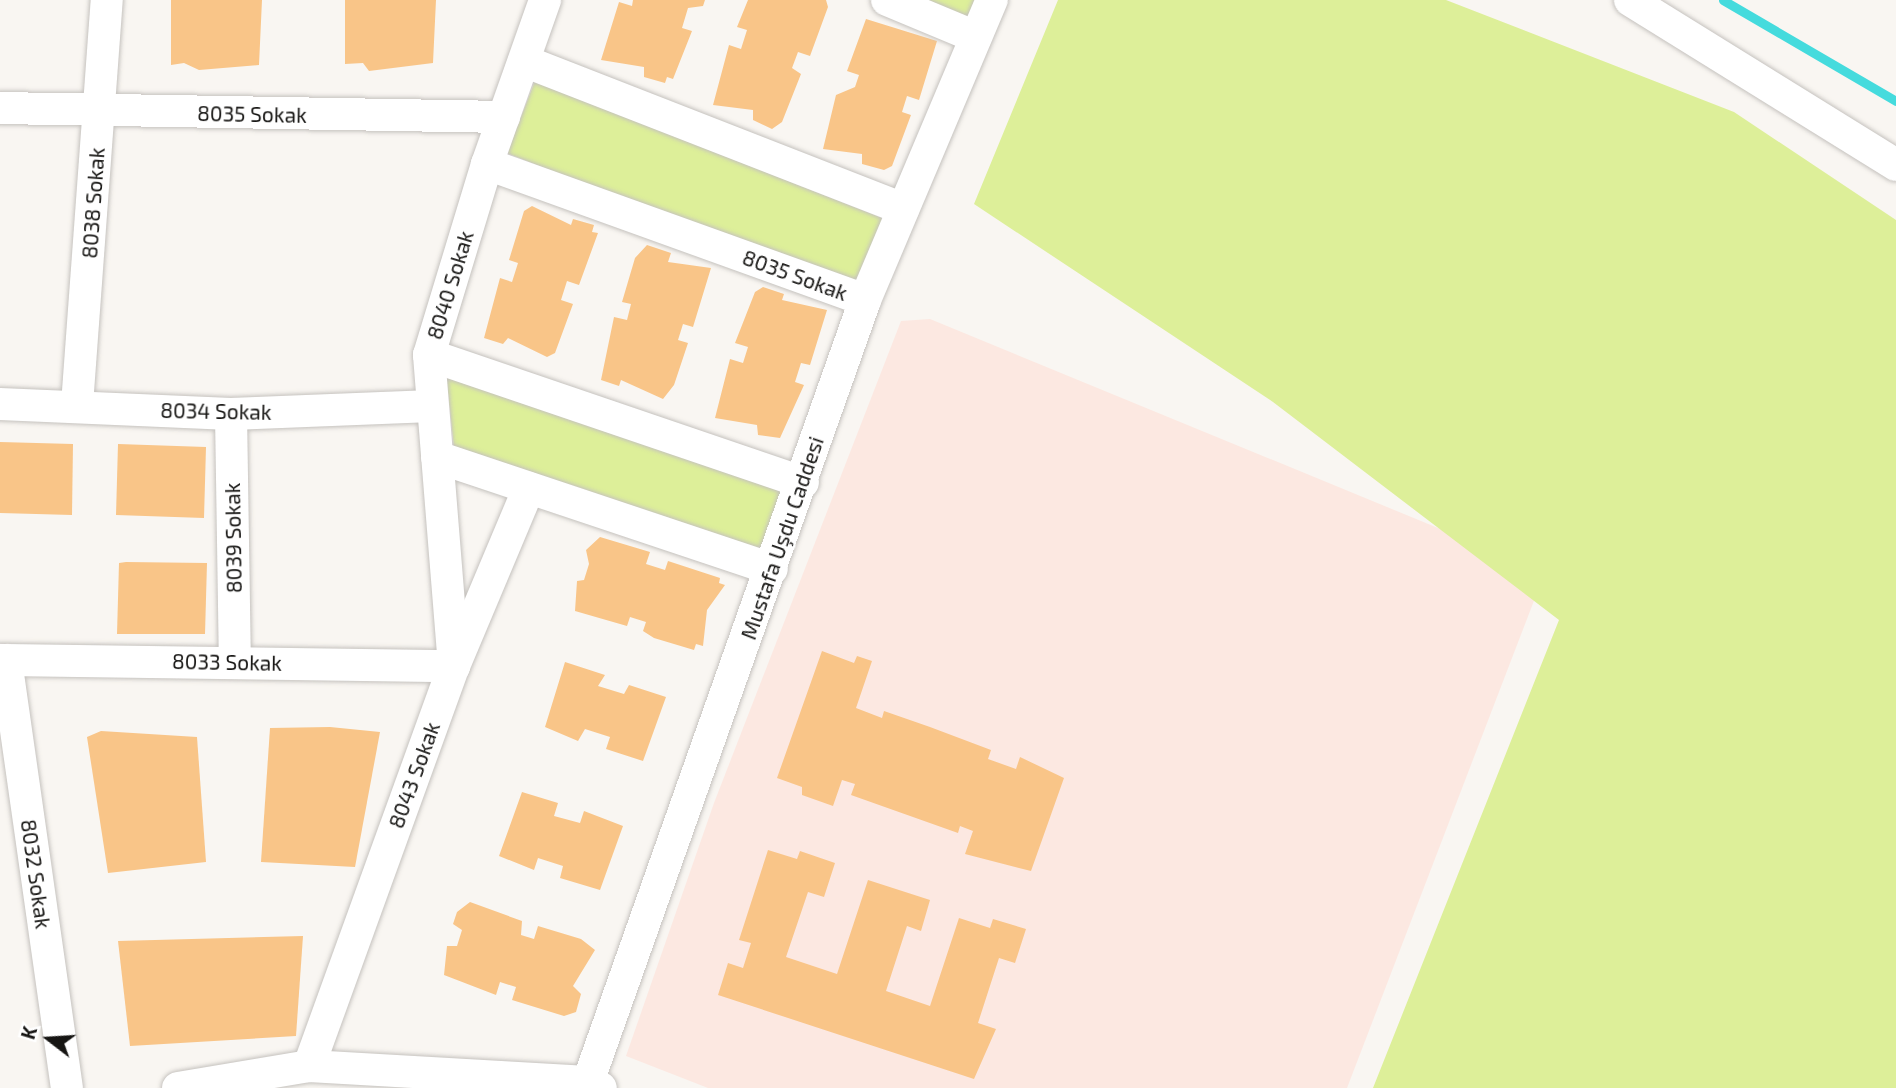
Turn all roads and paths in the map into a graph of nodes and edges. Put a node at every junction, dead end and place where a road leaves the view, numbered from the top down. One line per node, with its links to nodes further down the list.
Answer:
1 (107, 0): 9 (street, 8038 Sokak)
2 (545, 0): 7 (street, 8040 Sokak)
3 (887, 0): 6 (street)
4 (992, 0): 6 (street, Mustafa Uşdu Caddesi)
5 (1630, 0): 12 (street)
6 (976, 37): 13 (street, Mustafa Uşdu Caddesi)
7 (524, 61): 10 (street, 8040 Sokak); 13 (street)
8 (0, 108): 9 (street, 8035 Sokak)
9 (99, 112): 10 (street, 8035 Sokak); 17 (street, 8038 Sokak)
10 (504, 117): 11 (street, 8040 Sokak)
11 (487, 164): 14 (street, 8035 Sokak); 15 (street, 8040 Sokak)
12 (1896, 165)
13 (903, 209): 14 (street, Mustafa Uşdu Caddesi)
14 (865, 300): 21 (street, Mustafa Uşdu Caddesi)
15 (429, 355): 18 (street, 8040 Sokak); 21 (street)
16 (0, 404): 17 (street, 8034 Sokak)
17 (78, 405): 19 (street, 8034 Sokak)
18 (432, 406): 19 (street, 8034 Sokak); 20 (street, 8040 Sokak)
19 (231, 414): 25 (street, 8039 Sokak)
20 (437, 457): 22 (street); 26 (street, 8040 Sokak)
21 (803, 482): 23 (street, Mustafa Uşdu Caddesi)
22 (529, 488): 23 (street); 26 (street, 8043 Sokak)
23 (772, 569): 28 (street, Mustafa Uşdu Caddesi)
24 (3, 660): 25 (street, 8033 Sokak); 29 (street, 8032 Sokak)
25 (235, 662): 26 (street, 8033 Sokak)
26 (454, 666): 27 (street, 8043 Sokak)
27 (309, 1066): 28 (street); 30 (street)
28 (594, 1085)
29 (67, 1088)
30 (178, 1088)

